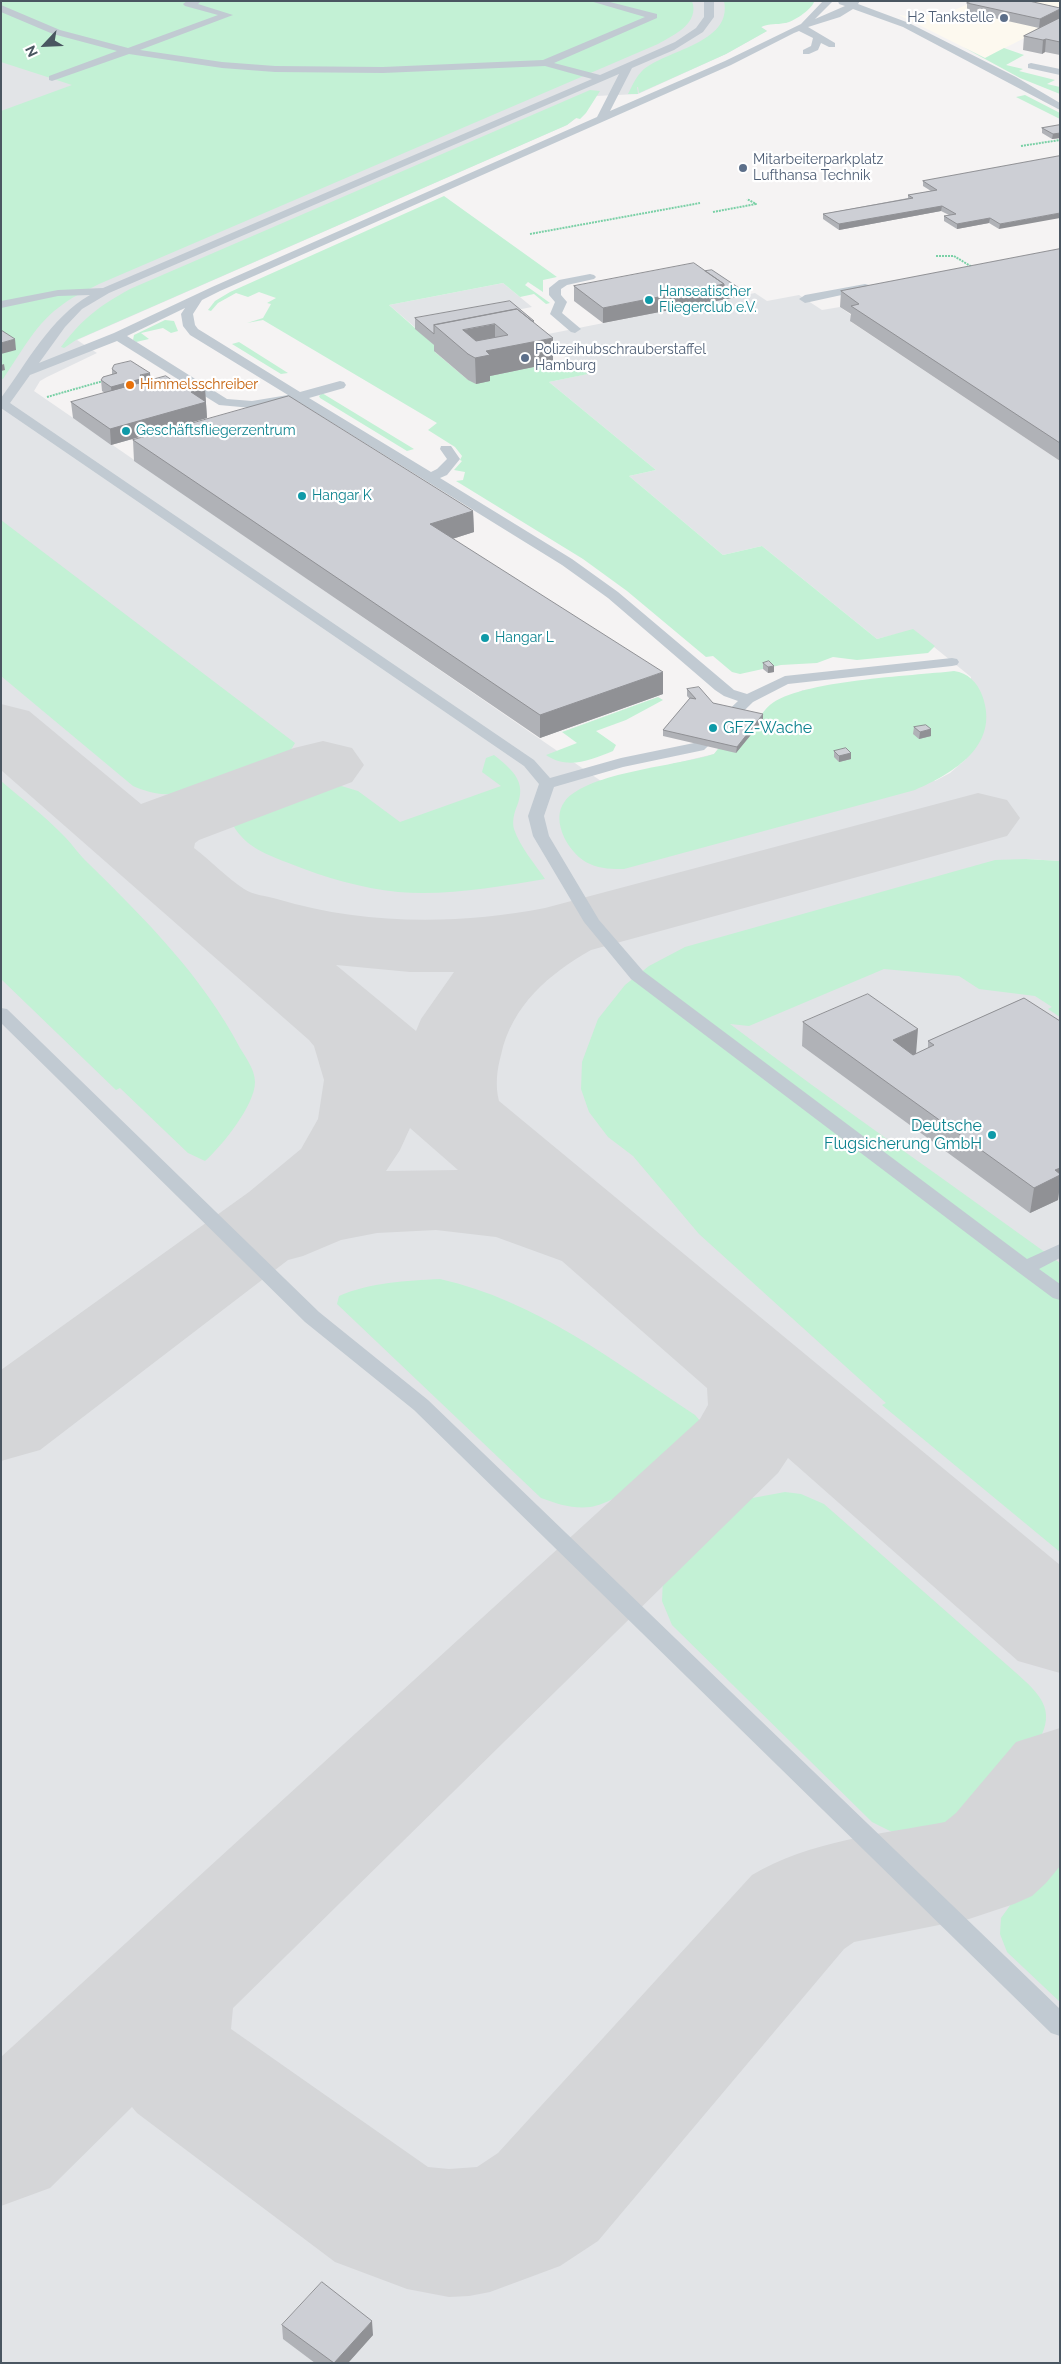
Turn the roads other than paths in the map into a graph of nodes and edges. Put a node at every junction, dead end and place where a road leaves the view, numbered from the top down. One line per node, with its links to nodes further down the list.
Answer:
1 (197, 1): 11 (lane)
2 (594, 1): 13 (lane)
3 (708, 1): 14 (lane)
4 (829, 1): 8 (lane)
5 (841, 1): 6 (lane)
6 (854, 3): 8 (lane); 19 (lane)
7 (1, 8): 11 (lane)
8 (800, 27): 9 (lane); 22 (lane)
9 (818, 37): 10 (lane); 12 (lane)
10 (832, 45)
11 (127, 51): 13 (lane); 17 (lane)
12 (806, 52)
13 (545, 63): 18 (lane)
14 (628, 66): 18 (lane); 22 (lane)
15 (1031, 66): 16 (lane)
16 (1060, 72)
17 (52, 78)
18 (601, 78): 25 (lane)
19 (1012, 79): 20 (lane); 21 (lane)
20 (1060, 96)
21 (1060, 107)
22 (600, 120): 27 (lane)
23 (590, 276): 31 (lane)
24 (880, 284): 26 (lane)
25 (105, 291): 29 (lane); 33 (lane)
26 (844, 292): 28 (lane); 30 (lane)
27 (197, 299): 32 (lane); 35 (lane)
28 (805, 299)
29 (1, 305)
30 (816, 306)
31 (575, 329)
32 (118, 336): 33 (lane); 35 (lane)
33 (24, 373): 36 (lane)
34 (340, 385): 35 (lane)
35 (298, 396): 38 (lane)
36 (2, 405): 41 (lane)
37 (446, 449): 38 (lane)
38 (430, 478): 40 (lane)
39 (952, 662): 40 (lane)
40 (748, 698): 41 (lane)
41 (547, 784): 44 (lane)
42 (1, 1013): 46 (lane)
43 (1060, 1250): 44 (lane)
44 (1025, 1268): 45 (lane)
45 (1060, 1294)
46 (1060, 2025)

